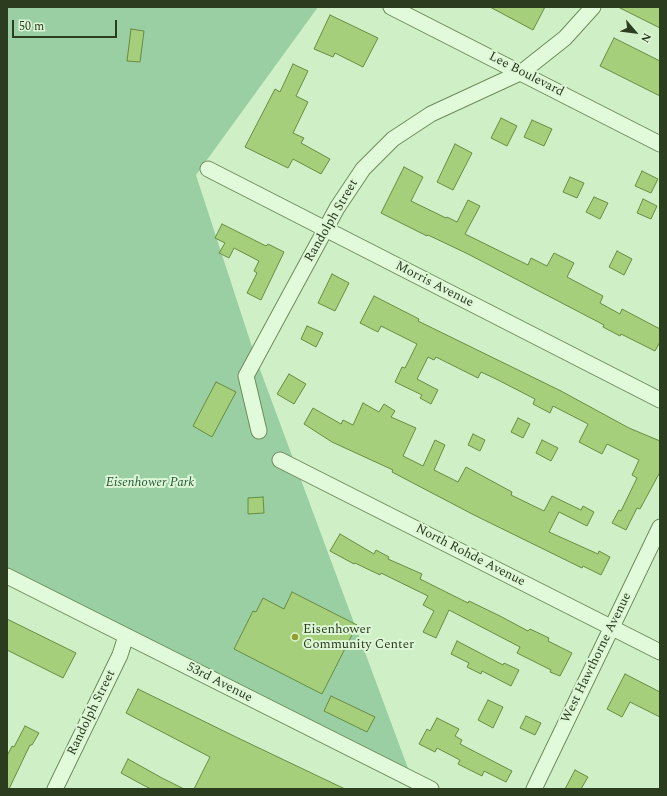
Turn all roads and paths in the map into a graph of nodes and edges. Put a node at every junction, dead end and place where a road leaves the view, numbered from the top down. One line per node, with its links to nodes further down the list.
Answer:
1 (391, 7): 3 (street, Lee Boulevard)
2 (592, 7): 3 (street, Randolph Street)
3 (522, 72): 4 (street, Lee Boulevard); 6 (street, Randolph Street)
4 (660, 144)
5 (208, 170): 6 (street, Morris Avenue)
6 (326, 229): 7 (street, Morris Avenue); 8 (street, Randolph Street)
7 (660, 400)
8 (259, 430)
9 (280, 460): 12 (street, North Rohde Avenue)
10 (660, 526): 12 (street, West Hawthorne Avenue)
11 (7, 576): 13 (street, 53rd Avenue)
12 (612, 628): 14 (street, North Rohde Avenue); 17 (street, West Hawthorne Avenue)
13 (126, 636): 15 (street, Randolph Street); 16 (street, 53rd Avenue)
14 (660, 652)
15 (55, 789)
16 (431, 789)
17 (534, 789)

